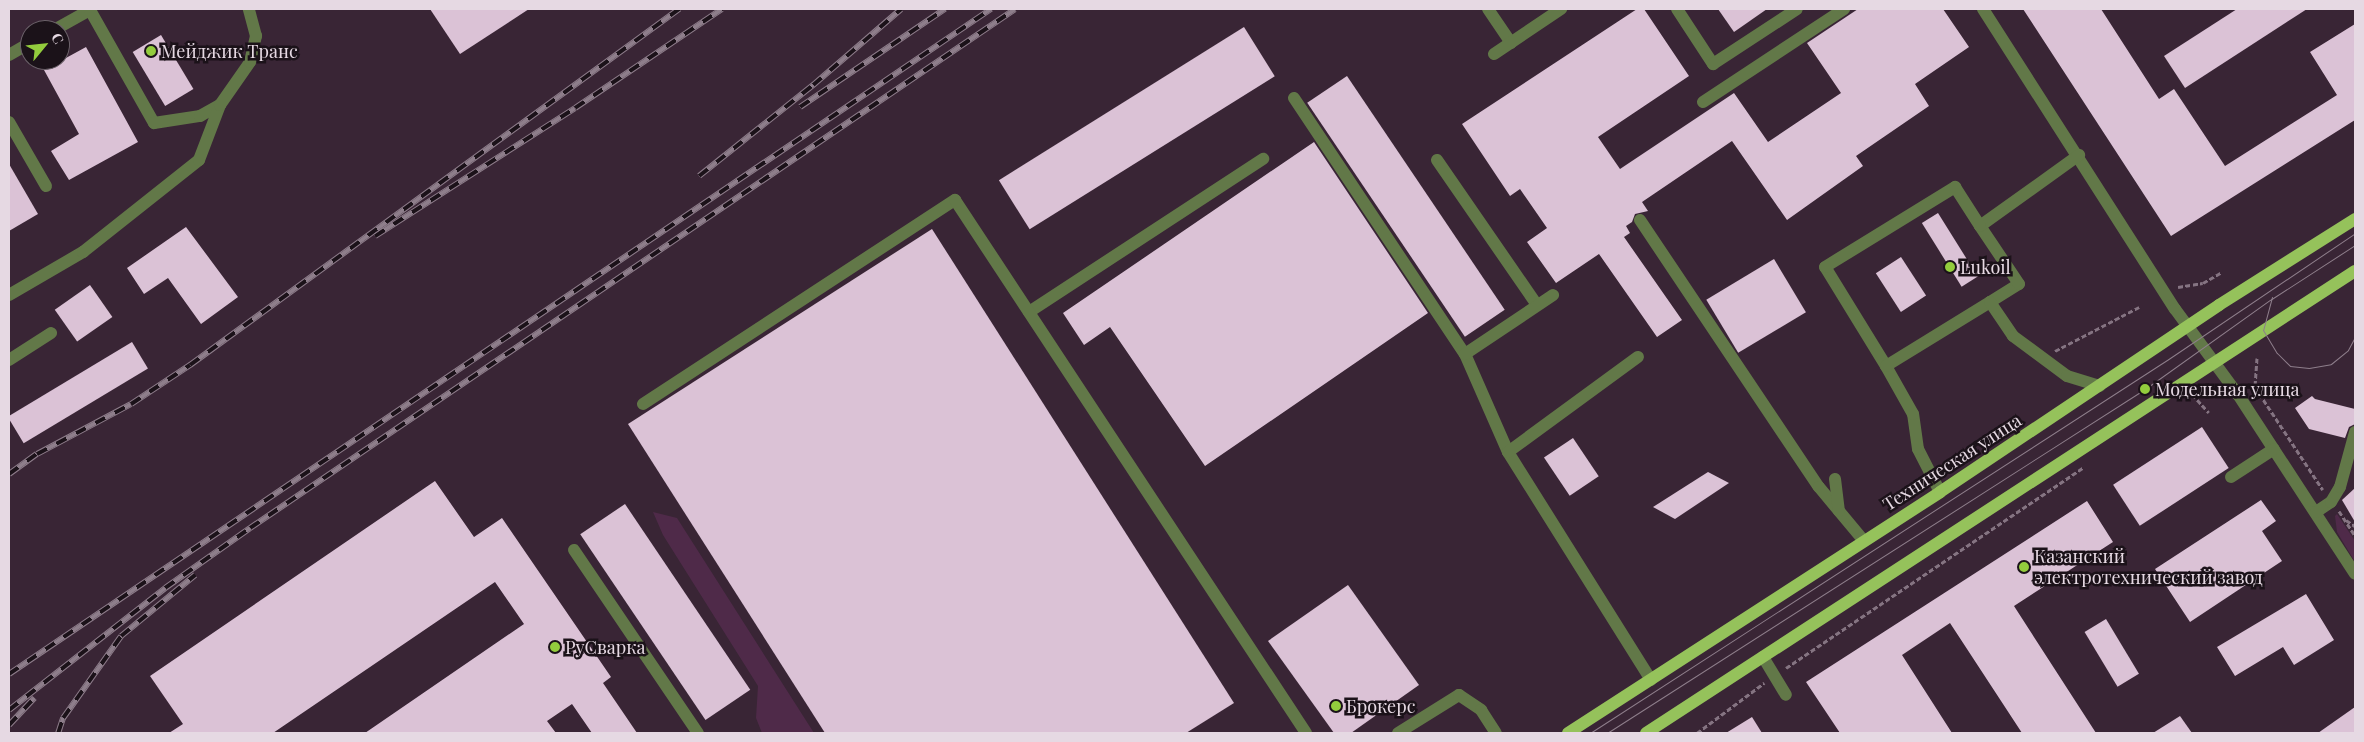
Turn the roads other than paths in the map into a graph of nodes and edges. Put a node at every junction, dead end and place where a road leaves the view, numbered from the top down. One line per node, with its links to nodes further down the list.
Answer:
1 (249, 9): 16 (street)
2 (1488, 9): 10 (street)
3 (1561, 9): 10 (street)
4 (1677, 9): 5 (street)
5 (1797, 9)
6 (1844, 9): 15 (street)
7 (1983, 9): 18 (street)
8 (90, 10): 9 (street); 16 (street)
9 (70, 21)
10 (1511, 43): 12 (street)
11 (20, 49): 13 (street)
12 (1494, 54)
13 (9, 55)
14 (1294, 98): 33 (street)
15 (1703, 102)
16 (220, 105): 27 (street)
17 (9, 122): 21 (street)
18 (2079, 155): 24 (street); 31 (street)
19 (1263, 159): 30 (street)
20 (1437, 160): 29 (street)
21 (46, 186)
22 (2355, 219): 31 (main road, Техническая улица)
23 (1640, 220): 46 (street)
24 (1980, 226): 28 (street); 37 (street)
25 (2355, 270): 36 (main road)
26 (1553, 295): 29 (street)
27 (9, 296)
28 (1990, 302): 37 (street); 38 (street)
29 (1537, 306): 33 (street)
30 (1029, 312): 39 (street); 55 (street)
31 (2186, 326): 36 (street); 38 (main road, Техническая улица)
32 (51, 334): 35 (street)
33 (1465, 354): 42 (street)
34 (1638, 357): 42 (street)
35 (9, 360)
36 (2214, 363): 41 (street); 51 (main road)
37 (1886, 366): 45 (street)
38 (2099, 386): 45 (main road, Техническая улица)
39 (643, 404)
40 (2355, 432): 47 (street)
41 (2274, 449): 43 (street); 47 (street)
42 (1508, 452): 52 (street)
43 (2231, 477)
44 (1836, 479): 46 (street)
45 (1940, 492): 48 (main road, Техническая улица)
46 (1839, 511): 48 (street)
47 (2316, 512): 50 (street)
48 (1864, 541): 52 (main road, Техническая улица)
49 (574, 550): 54 (street)
50 (2355, 574)
51 (1763, 657): 53 (street); 59 (main road)
52 (1651, 680): 58 (main road, Техническая улица)
53 (1786, 695)
54 (698, 733)
55 (1306, 733)
56 (1398, 733): 57 (street)
57 (1496, 733)
58 (1568, 733)
59 (1646, 733)

